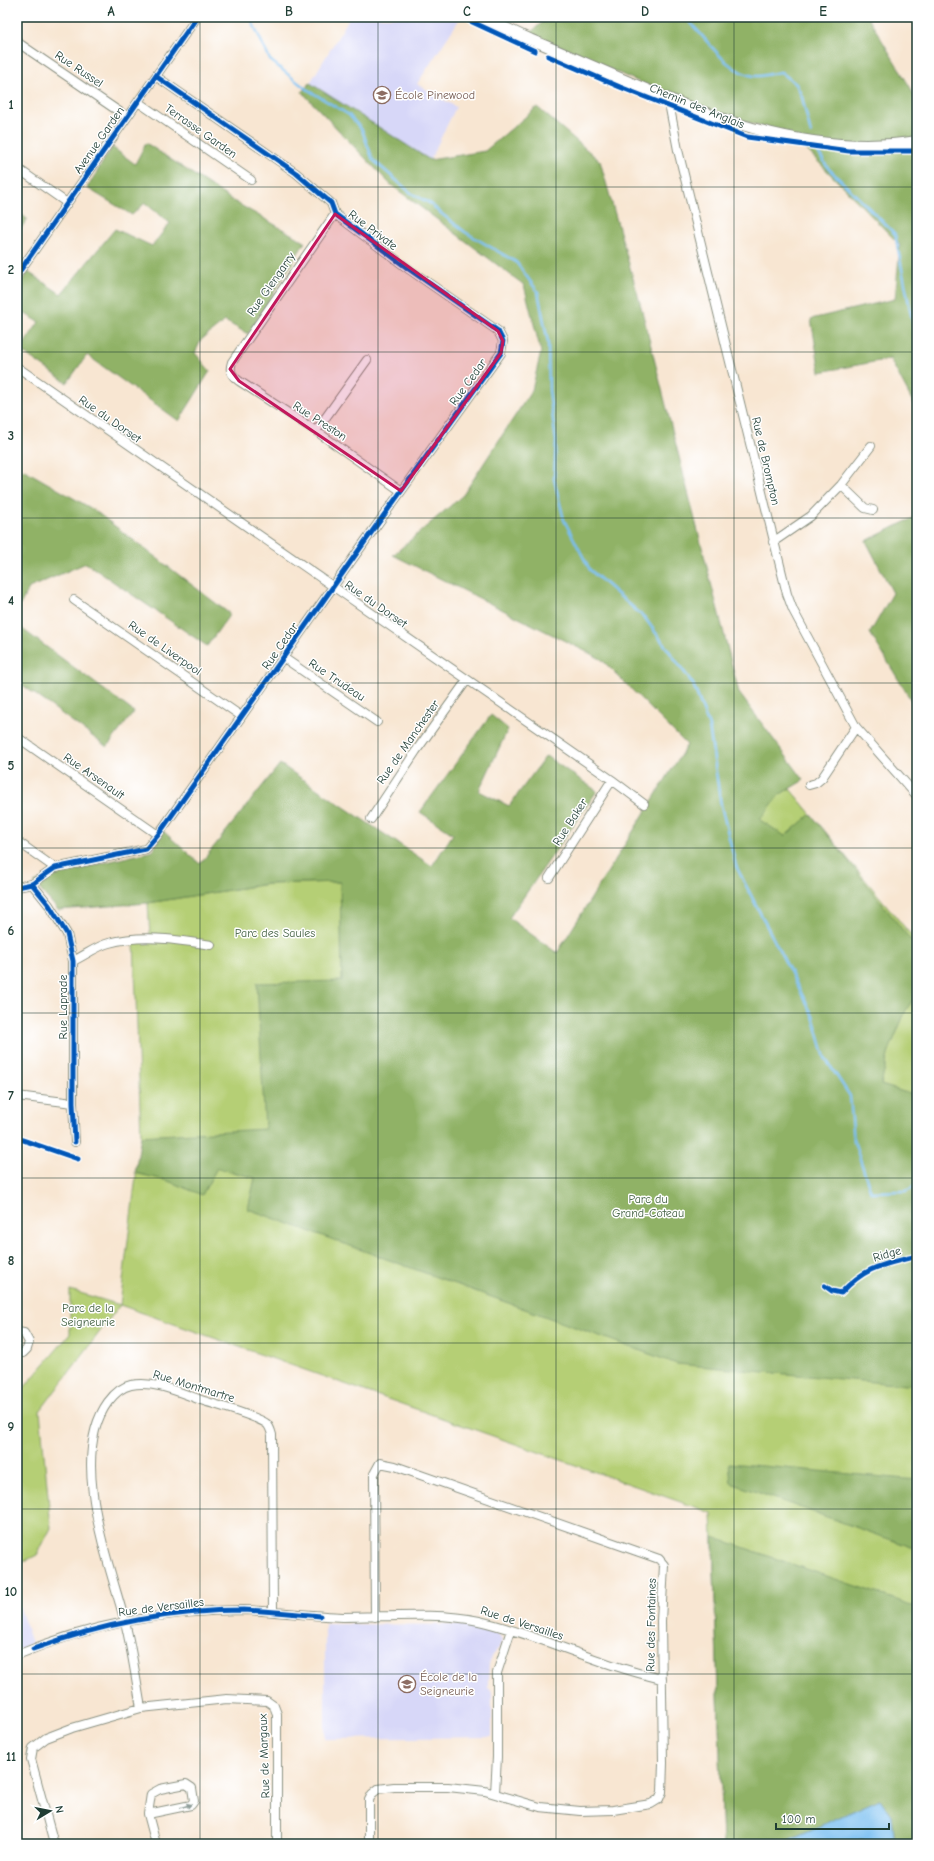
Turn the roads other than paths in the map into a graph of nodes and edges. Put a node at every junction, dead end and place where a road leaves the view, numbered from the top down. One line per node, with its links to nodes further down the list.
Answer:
1 (198, 17): 5 (street, Avenue Garden)
2 (480, 17): 3 (street, Chemin des Anglais)
3 (493, 19): 6 (street, Chemin des Anglais)
4 (17, 42): 8 (street, Rue Russel)
5 (157, 77): 7 (street, Avenue Garden); 13 (street, Rue Private)
6 (668, 98): 9 (street, Chemin des Anglais); 24 (street, Rue de Brompton)
7 (138, 102): 8 (street, Avenue Garden); 11 (street, Terrasse Garden)
8 (127, 117): 12 (street, Avenue Garden)
9 (917, 141)
10 (17, 168): 12 (street)
11 (251, 180)
12 (67, 203): 14 (street, Avenue Garden)
13 (335, 214): 15 (street, Rue Private); 18 (street, Rue Glengarry)
14 (17, 275)
15 (503, 341): 22 (street, Rue Cedar)
16 (367, 360): 19 (street)
17 (17, 367): 25 (street, Rue du Dorset)
18 (230, 369): 19 (street, Rue Preston)
19 (316, 431): 22 (street, Rue Preston)
20 (871, 446): 21 (street)
21 (841, 485): 23 (street); 24 (street)
22 (401, 491): 25 (street, Rue Cedar)
23 (872, 510)
24 (773, 542): 31 (street, Rue de Brompton)
25 (334, 587): 27 (street, Rue Cedar); 28 (street, Rue du Dorset)
26 (74, 600): 29 (street, Rue de Liverpool)
27 (284, 658): 29 (street, Rue Cedar); 30 (street, Rue Trudeau)
28 (467, 680): 33 (street, Rue du Dorset); 37 (street, Rue de Manchester)
29 (241, 716): 38 (street, Rue Cedar)
30 (377, 722)
31 (856, 727): 34 (street); 35 (street, Rue de Brompton)
32 (17, 737): 38 (street, Rue Arsenault)
33 (612, 780): 36 (street, Rue du Dorset); 41 (street, Rue Baker)
34 (810, 785)
35 (917, 796)
36 (644, 804)
37 (371, 819)
38 (158, 835): 40 (street, Rue Cedar)
39 (17, 841): 40 (street)
40 (55, 868): 42 (street, Rue Cedar)
41 (549, 878)
42 (32, 884): 43 (street, Rue Cedar); 45 (street, Rue Laprade)
43 (17, 887)
44 (211, 945): 45 (street)
45 (73, 961): 47 (street, Rue Laprade)
46 (17, 1096): 47 (street)
47 (73, 1103): 48 (street, Rue Laprade)
48 (76, 1142)
49 (17, 1332): 50 (street)
50 (17, 1353)
51 (272, 1611): 52 (street, Rue de Versailles); 53 (street, Rue de Versailles); 53 (street, Rue Montmartre)
52 (375, 1616): 54 (street, Rue de Versailles); 56 (street, Rue des Fontaines)
53 (125, 1622): 55 (street, Rue de Versailles); 57 (street)
54 (511, 1630): 56 (street, Rue de Versailles); 58 (street)
55 (17, 1655)
56 (662, 1679): 58 (street, Rue des Fontaines)
57 (141, 1708): 60 (street, Rue de Margaux); 62 (street, Rue de Margaux)
58 (495, 1793): 63 (street, Rue des Fontaines)
59 (148, 1814): 59 (street, one-way to 59); 61 (street)
60 (54, 1844)
61 (156, 1844)
62 (277, 1844)
63 (369, 1844)

